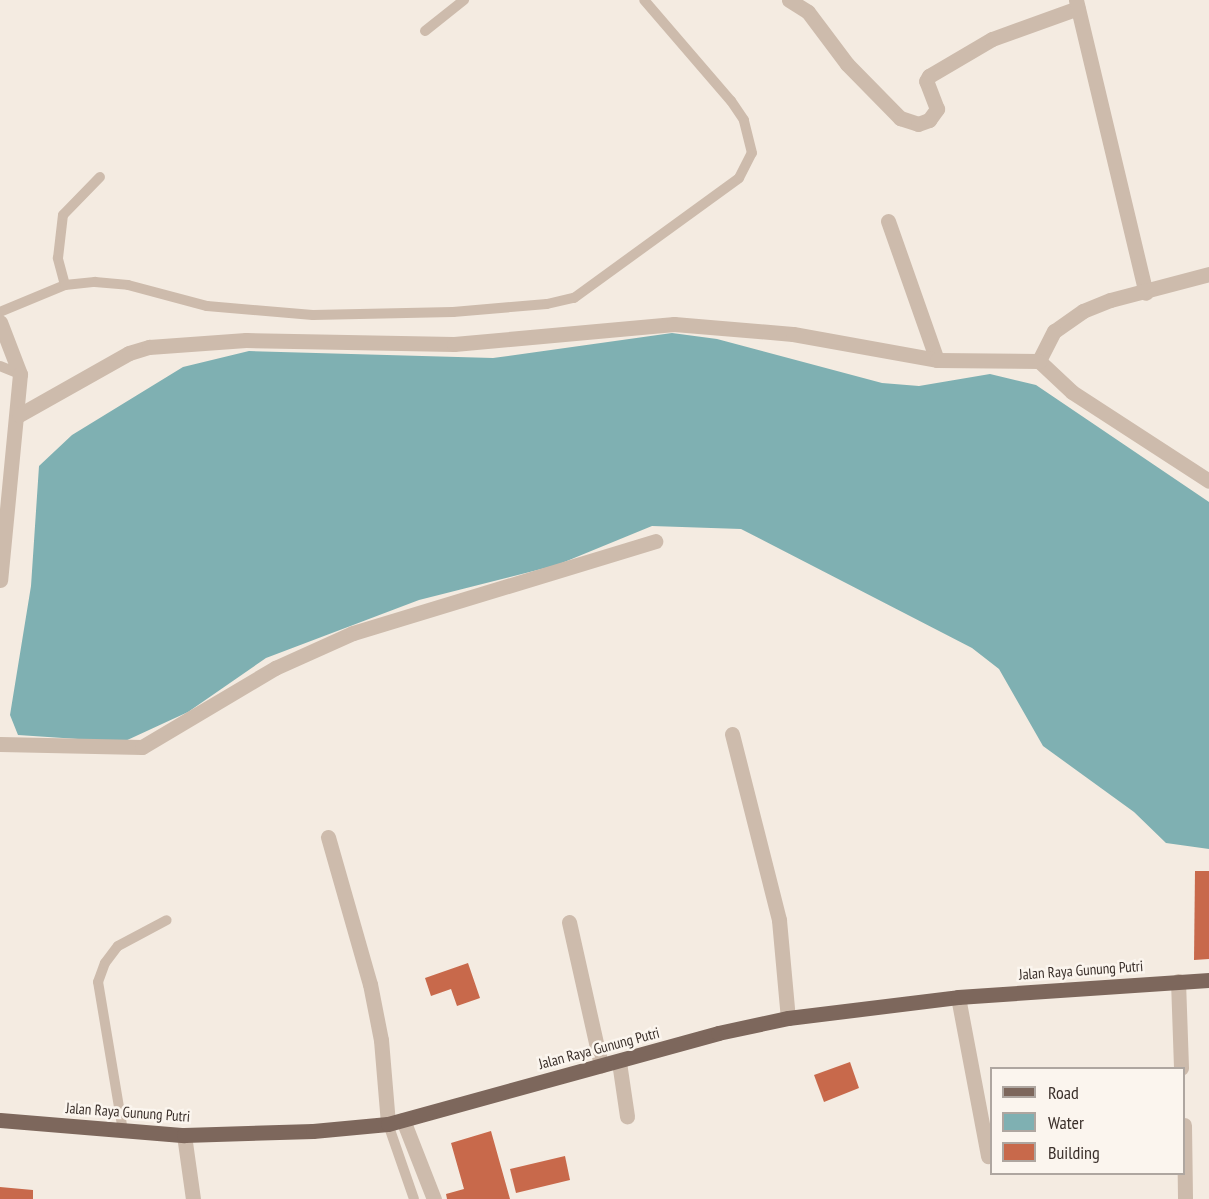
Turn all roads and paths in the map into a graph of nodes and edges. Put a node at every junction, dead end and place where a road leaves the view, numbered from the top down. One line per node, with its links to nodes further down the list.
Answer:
1 (464, 0): 5 (lane)
2 (644, 0): 9 (lane)
3 (789, 0): 4 (street)
4 (1077, 4): 10 (street)
5 (425, 31)
6 (100, 177): 9 (lane)
7 (888, 221): 13 (street)
8 (1209, 274): 10 (street)
9 (65, 285): 11 (lane)
10 (1146, 293): 14 (street)
11 (0, 312)
12 (0, 322): 16 (street)
13 (938, 360): 14 (street); 17 (street)
14 (1039, 361): 19 (street)
15 (0, 366): 16 (lane)
16 (20, 374): 17 (street)
17 (19, 415): 18 (street)
18 (6, 473): 21 (street)
19 (1209, 481)
20 (655, 541): 23 (street)
21 (0, 580)
22 (732, 734): 30 (street)
23 (0, 744)
24 (328, 837): 36 (street)
25 (167, 920): 37 (lane)
26 (569, 922): 32 (street)
27 (1209, 980): 28 (main road, Jalan Raya Gunung Putri)
28 (1178, 981): 29 (main road, Jalan Raya Gunung Putri); 33 (street)
29 (958, 997): 30 (main road, Jalan Raya Gunung Putri); 39 (street)
30 (788, 1018): 31 (main road, Jalan Raya Gunung Putri)
31 (619, 1062): 32 (main road, Jalan Raya Gunung Putri); 34 (street)
32 (601, 1065): 36 (main road, Jalan Raya Gunung Putri)
33 (1181, 1067)
34 (627, 1116)
35 (0, 1120): 37 (main road, Jalan Raya Gunung Putri)
36 (395, 1122): 38 (main road, Jalan Raya Gunung Putri); 42 (lane); 43 (street)
37 (123, 1131): 38 (main road, Jalan Raya Gunung Putri)
38 (184, 1135): 41 (street)
39 (988, 1156)
40 (1185, 1175): 44 (street)
41 (193, 1199)
42 (414, 1199)
43 (434, 1199)
44 (1185, 1199)

